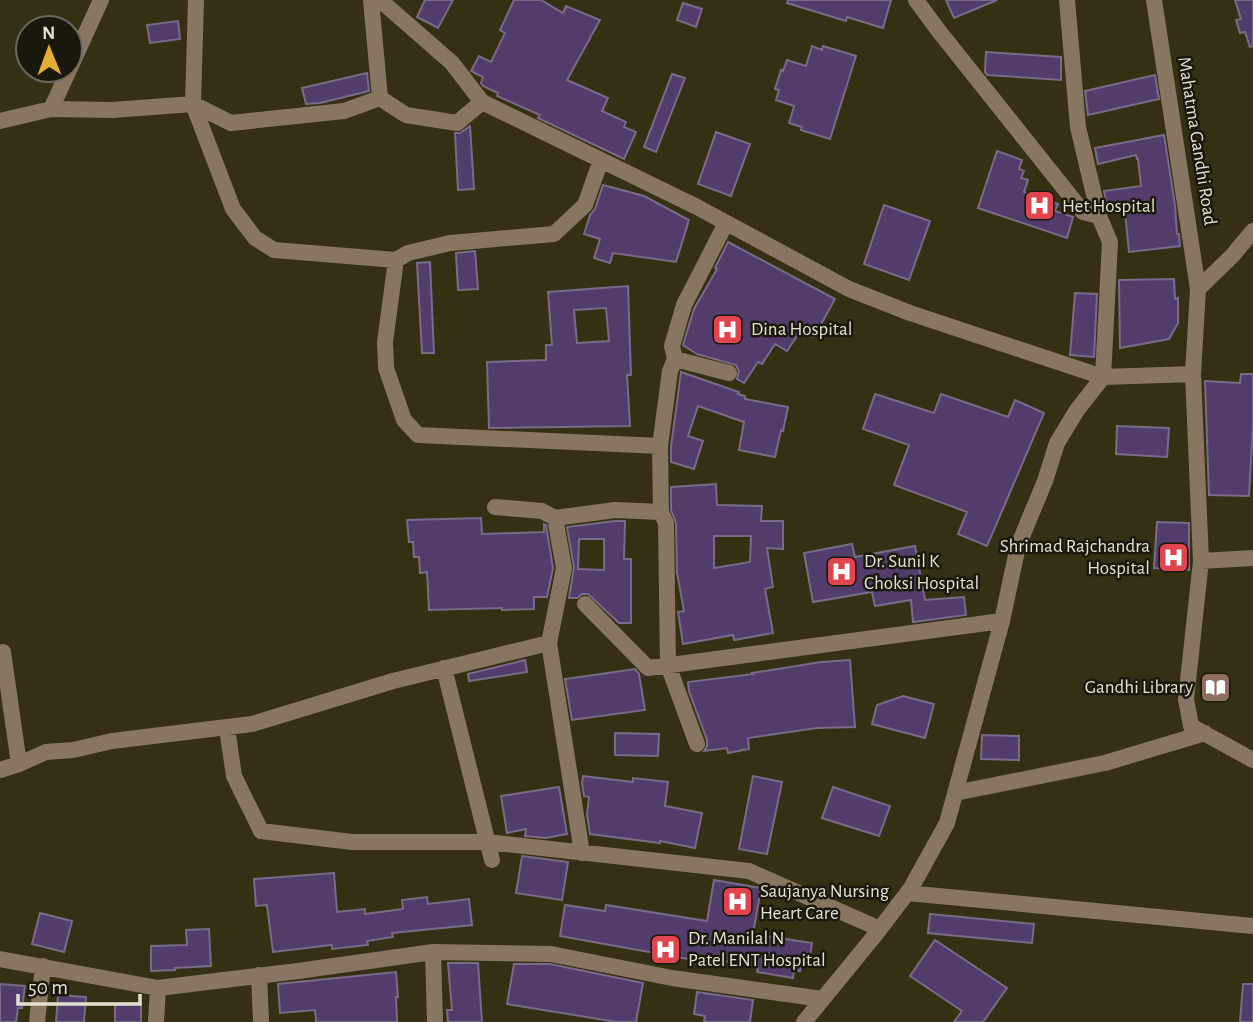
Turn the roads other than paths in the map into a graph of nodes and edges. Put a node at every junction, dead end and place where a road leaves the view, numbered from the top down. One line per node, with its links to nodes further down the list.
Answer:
1 (101, 0): 8 (street)
2 (196, 0): 12 (street)
3 (370, 0): 10 (street)
4 (380, 0): 11 (street)
5 (916, 0): 16 (street)
6 (1067, 0): 16 (street)
7 (1154, 0): 20 (street, Mahatma Gandhi Road)
8 (84, 38)
9 (63, 84): 13 (street)
10 (380, 98): 11 (street); 12 (street)
11 (482, 102): 15 (street)
12 (193, 104): 13 (street); 19 (street)
13 (51, 109): 14 (street)
14 (0, 121)
15 (601, 160): 17 (street); 19 (street)
16 (1099, 216): 24 (street)
17 (726, 223): 21 (street); 24 (street)
18 (1253, 231): 20 (street)
19 (396, 260): 25 (street)
20 (1198, 289): 23 (street, Mahatma Gandhi Road)
21 (675, 359): 22 (street); 25 (street)
22 (729, 373)
23 (1193, 374): 24 (street); 30 (street, Mahatma Gandhi Road)
24 (1103, 377): 32 (street)
25 (660, 446): 27 (street)
26 (495, 506): 28 (street)
27 (661, 512): 28 (street); 35 (street)
28 (555, 518): 33 (street)
29 (1253, 558): 30 (street)
30 (1201, 561): 38 (street, Mahatma Gandhi Road)
31 (585, 604): 35 (street)
32 (1002, 621): 35 (street); 43 (street)
33 (549, 643): 36 (street); 45 (street)
34 (3, 652): 41 (street)
35 (668, 665): 39 (street)
36 (444, 668): 37 (street); 44 (street)
37 (227, 728): 41 (street); 44 (street)
38 (1205, 733): 40 (street); 43 (street)
39 (697, 744)
40 (1253, 760)
41 (19, 764): 42 (street)
42 (0, 770)
43 (955, 793): 47 (street)
44 (488, 842): 45 (street); 46 (street)
45 (582, 853): 49 (street)
46 (492, 860)
47 (907, 893): 48 (street); 49 (street)
48 (1253, 926)
49 (880, 929): 55 (street)
50 (433, 951): 53 (street); 55 (street); 59 (street)
51 (0, 959): 52 (street)
52 (43, 966): 54 (street); 56 (street)
53 (259, 975): 54 (street); 58 (street)
54 (158, 988): 57 (street)
55 (822, 999): 60 (street)
56 (37, 1022)
57 (156, 1022)
58 (261, 1022)
59 (435, 1022)
60 (804, 1022)

